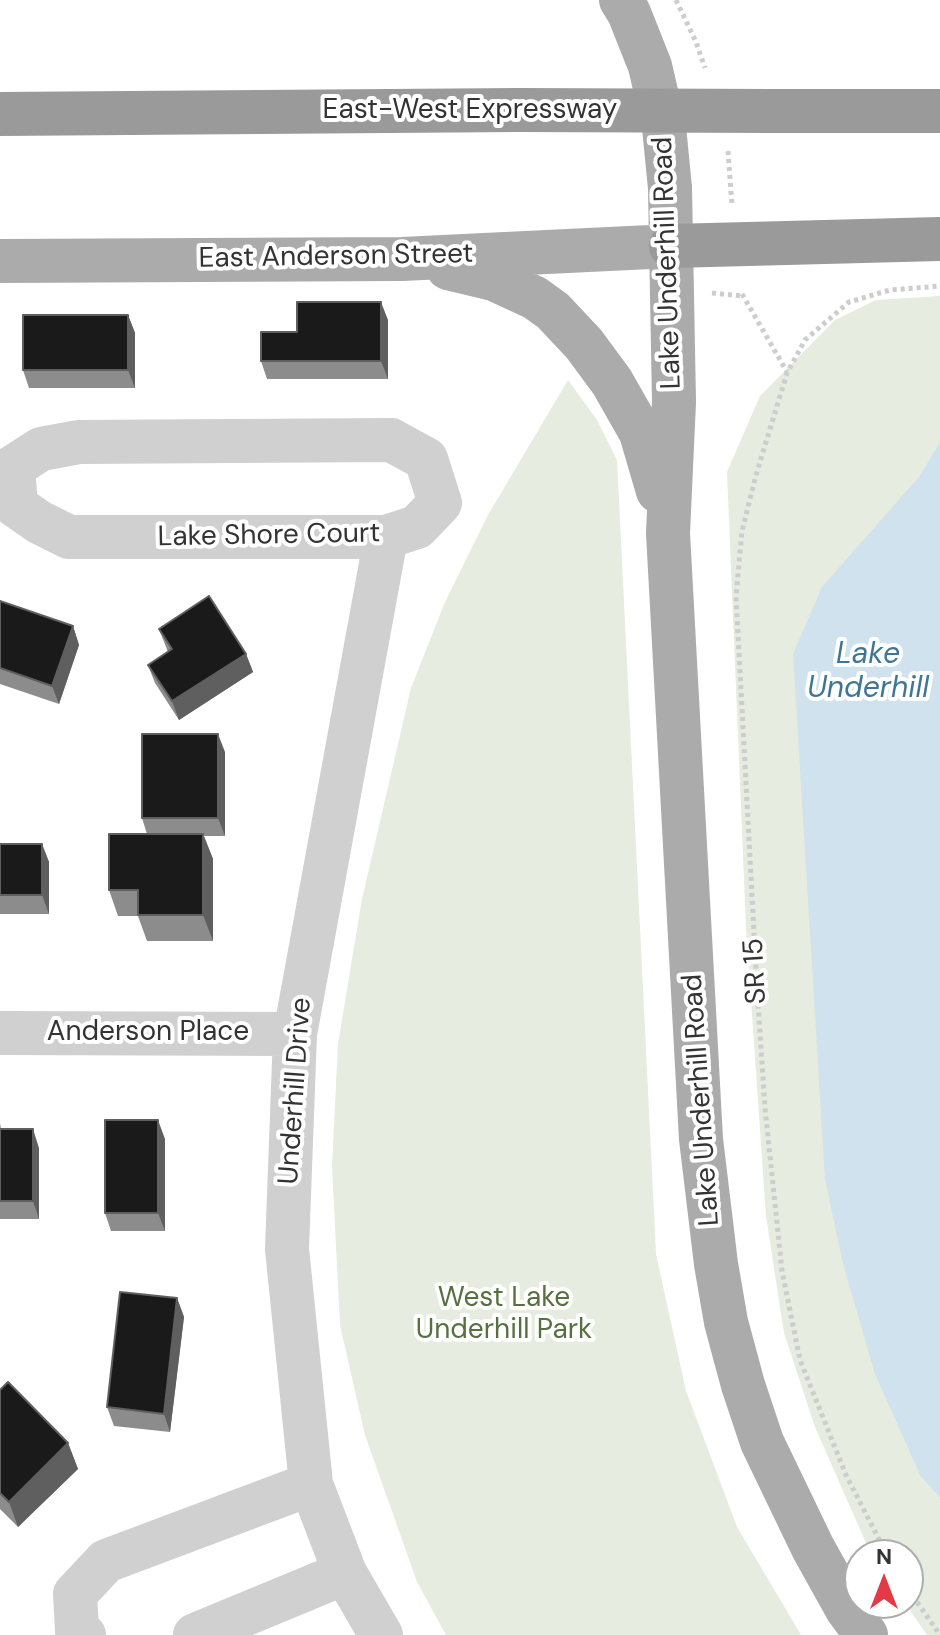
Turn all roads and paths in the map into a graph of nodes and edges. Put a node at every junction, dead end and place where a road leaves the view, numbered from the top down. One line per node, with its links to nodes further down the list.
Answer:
1 (621, 0): 5 (main road, Lake Underhill Road)
2 (940, 111): 3 (highway, East-West Expressway, bridge)
3 (0, 114)
4 (940, 239): 5 (highway)
5 (671, 246): 6 (main road, East Anderson Street); 11 (main road, Lake Underhill Road)
6 (402, 259): 7 (main road, East Anderson Street); 11 (main road, Lake Underhill Road)
7 (0, 261)
8 (940, 286): 10 (path, SR 15)
9 (743, 296): 10 (path)
10 (787, 373): 16 (path, SR 15)
11 (668, 533): 22 (main road, Lake Underhill Road)
12 (386, 537): 12 (street, Lake Shore Court); 14 (street, Underhill Drive)
13 (0, 1033): 14 (street, Anderson Place)
14 (295, 1034): 15 (street, Underhill Drive)
15 (311, 1484): 17 (street, Underhill Drive); 19 (street)
16 (879, 1539)
17 (345, 1573): 20 (street); 21 (street, Underhill Drive)
18 (924, 1612): 23 (path)
19 (84, 1635)
20 (195, 1635)
21 (381, 1635)
22 (866, 1635)
23 (940, 1635)

